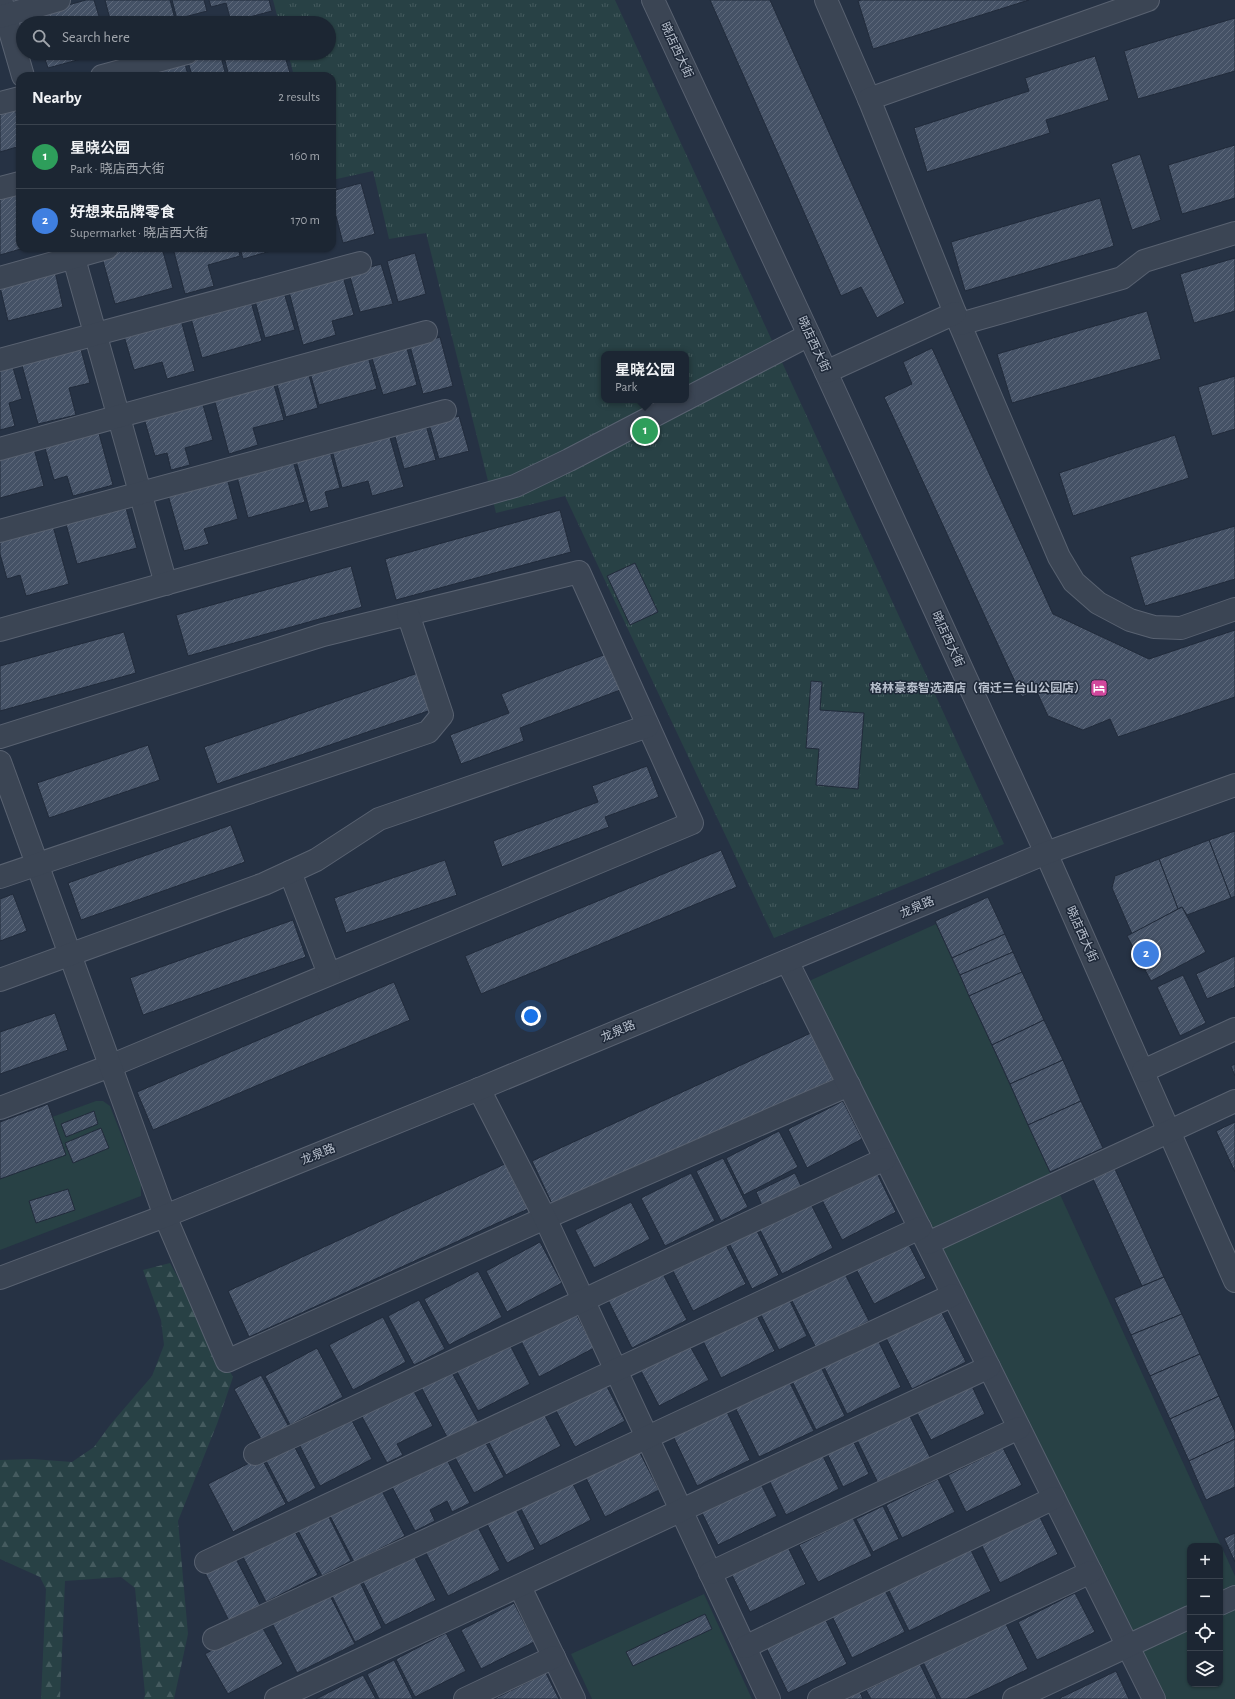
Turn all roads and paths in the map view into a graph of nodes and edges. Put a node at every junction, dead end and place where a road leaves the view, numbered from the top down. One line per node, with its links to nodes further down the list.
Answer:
1 (59, 0): 5 (street)
2 (653, 0): 23 (street, 晓店西大街)
3 (826, 0): 12 (street)
4 (1148, 0): 12 (street)
5 (2, 11): 6 (street)
6 (16, 54)
7 (18, 60): 9 (street)
8 (161, 60): 10 (street)
9 (22, 72)
10 (117, 72)
11 (16, 99): 13 (street)
12 (869, 99): 20 (street)
13 (0, 103)
14 (16, 184): 15 (street)
15 (0, 188)
16 (1235, 233): 20 (street)
17 (72, 253): 19 (street); 22 (street)
18 (360, 263): 22 (street)
19 (0, 278)
20 (957, 319): 25 (street); 34 (street)
21 (426, 332): 29 (street)
22 (95, 334): 24 (street); 29 (street)
23 (809, 334): 25 (street, 晓店西大街); 26 (street)
24 (0, 360)
25 (826, 372): 41 (street, 晓店西大街)
26 (689, 398)
27 (679, 403): 33 (street)
28 (445, 412): 31 (street)
29 (119, 417): 30 (street); 31 (street)
30 (0, 449)
31 (140, 494): 32 (street); 33 (street)
32 (0, 531)
33 (166, 584): 36 (street)
34 (1235, 608)
35 (408, 614): 37 (street); 38 (street); 42 (street)
36 (0, 630)
37 (648, 726): 43 (street); 47 (street)
38 (0, 737)
39 (0, 762): 42 (street)
40 (1235, 785): 41 (street, 龙泉路)
41 (1046, 853): 46 (street, 龙泉路); 51 (street, 晓店西大街)
42 (37, 864): 44 (street); 45 (street)
43 (290, 872): 45 (street); 47 (street)
44 (0, 877)
45 (70, 954): 48 (street); 50 (street)
46 (787, 961): 52 (street); 53 (street, 龙泉路)
47 (329, 974): 50 (street)
48 (0, 980)
49 (1235, 1029): 51 (street)
50 (110, 1066): 55 (street); 58 (street)
51 (1143, 1071): 56 (street, 晓店西大街)
52 (849, 1085): 57 (street); 59 (street)
53 (479, 1089): 58 (street, 龙泉路); 59 (street)
54 (1235, 1101): 56 (street)
55 (0, 1108)
56 (1170, 1132): 60 (street); 62 (street, 晓店西大街)
57 (886, 1159): 60 (street); 64 (street)
58 (165, 1216): 59 (street); 61 (street, 龙泉路)
59 (545, 1218): 64 (street)
60 (924, 1236): 63 (street); 66 (street)
61 (0, 1278)
62 (1235, 1281)
63 (954, 1296): 65 (street); 68 (street)
64 (583, 1300): 66 (street); 69 (street)
65 (989, 1368): 67 (street); 71 (street)
66 (616, 1370): 68 (street); 72 (street)
67 (1019, 1428): 70 (street); 74 (street)
68 (647, 1438): 71 (street); 79 (street)
69 (256, 1454)
70 (1054, 1498): 73 (street); 81 (street)
71 (682, 1512): 74 (street); 75 (street)
72 (206, 1562)
73 (1091, 1572): 80 (street); 87 (street)
74 (710, 1573): 81 (street)
75 (520, 1586): 82 (street); 83 (street)
76 (1235, 1597): 77 (street)
77 (1223, 1603)
78 (1187, 1618): 80 (street)
79 (214, 1639)
80 (1128, 1646): 88 (street); 89 (street)
81 (744, 1647): 86 (street)
82 (554, 1657): 84 (street); 85 (street)
83 (276, 1699)
84 (465, 1699)
85 (574, 1699)
86 (768, 1699)
87 (819, 1699)
88 (1014, 1699)
89 (1154, 1699)

